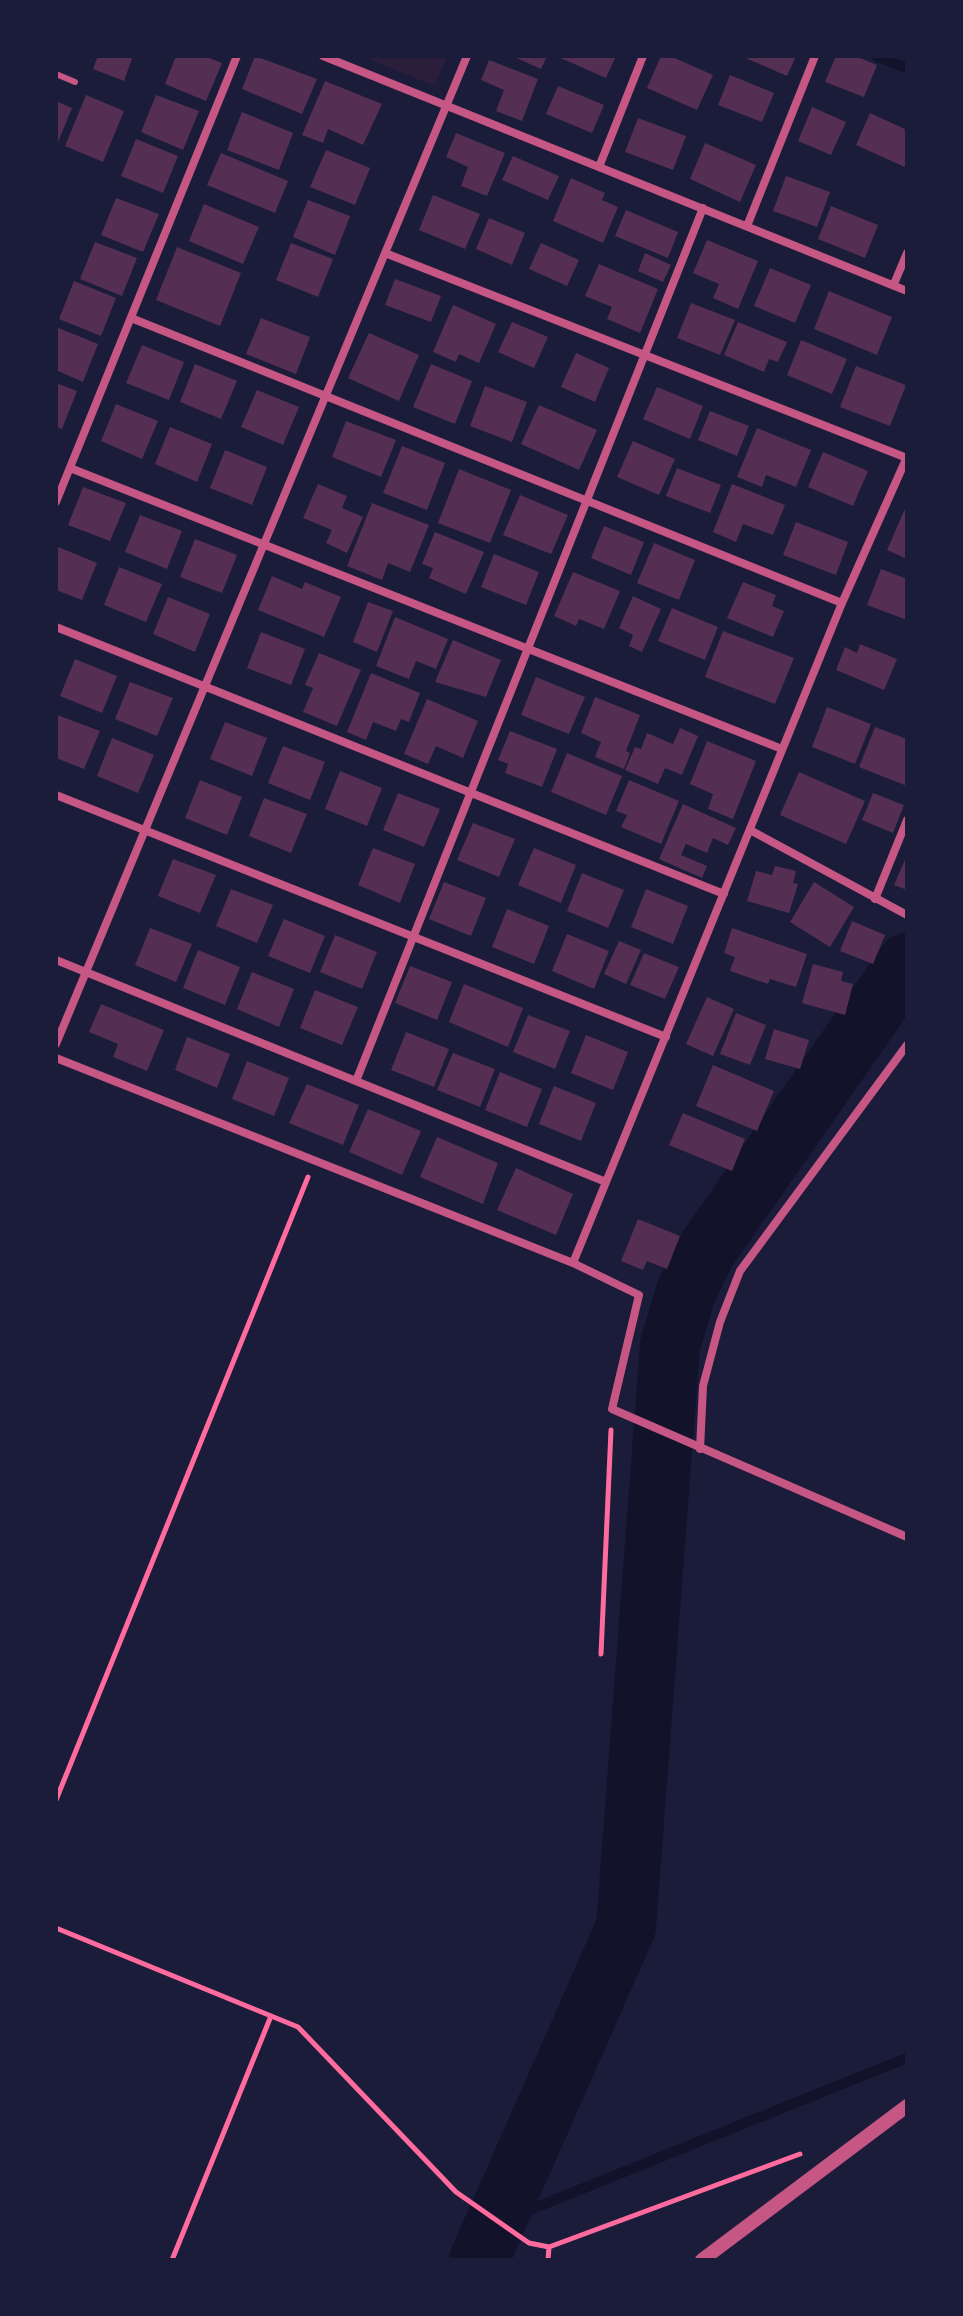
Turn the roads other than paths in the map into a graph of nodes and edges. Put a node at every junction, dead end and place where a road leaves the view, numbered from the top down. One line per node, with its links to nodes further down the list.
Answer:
1 (237, 56): 16 (street)
2 (323, 56): 8 (street)
3 (467, 56): 8 (street)
4 (643, 56): 9 (street)
5 (815, 56): 11 (street)
6 (56, 74): 7 (lane)
7 (75, 82)
8 (446, 107): 9 (street); 12 (street)
9 (599, 167): 10 (street)
10 (703, 208): 11 (street); 17 (street)
11 (747, 226): 14 (street)
12 (385, 253): 17 (street); 18 (street)
13 (907, 253): 14 (street)
14 (894, 284): 15 (street)
15 (907, 291)
16 (131, 318): 18 (street); 20 (street)
17 (644, 355): 19 (street); 21 (street)
18 (327, 396): 21 (street); 23 (street)
19 (907, 458): 24 (street)
20 (70, 468): 22 (street); 23 (street)
21 (587, 499): 24 (street); 26 (street)
22 (56, 502)
23 (265, 544): 26 (street); 27 (street)
24 (842, 603): 28 (street)
25 (56, 627): 27 (street)
26 (528, 648): 28 (street); 29 (street)
27 (207, 687): 29 (street); 33 (street)
28 (782, 749): 32 (street)
29 (471, 791): 34 (street); 37 (street)
30 (56, 795): 33 (street)
31 (907, 820): 35 (street)
32 (750, 830): 34 (street); 35 (street)
33 (147, 831): 37 (street); 39 (street)
34 (724, 894): 40 (street)
35 (875, 899): 36 (street)
36 (907, 915)
37 (412, 938): 40 (street); 44 (street)
38 (56, 960): 39 (street)
39 (86, 972): 41 (street); 44 (street)
40 (666, 1037): 45 (street)
41 (56, 1044)
42 (907, 1045): 47 (street)
43 (56, 1058): 46 (street)
44 (356, 1081): 45 (street)
45 (606, 1182): 46 (street)
46 (573, 1263): 47 (street)
47 (700, 1449): 48 (street)
48 (907, 1537)
49 (907, 2106): 50 (street)
50 (702, 2260)

